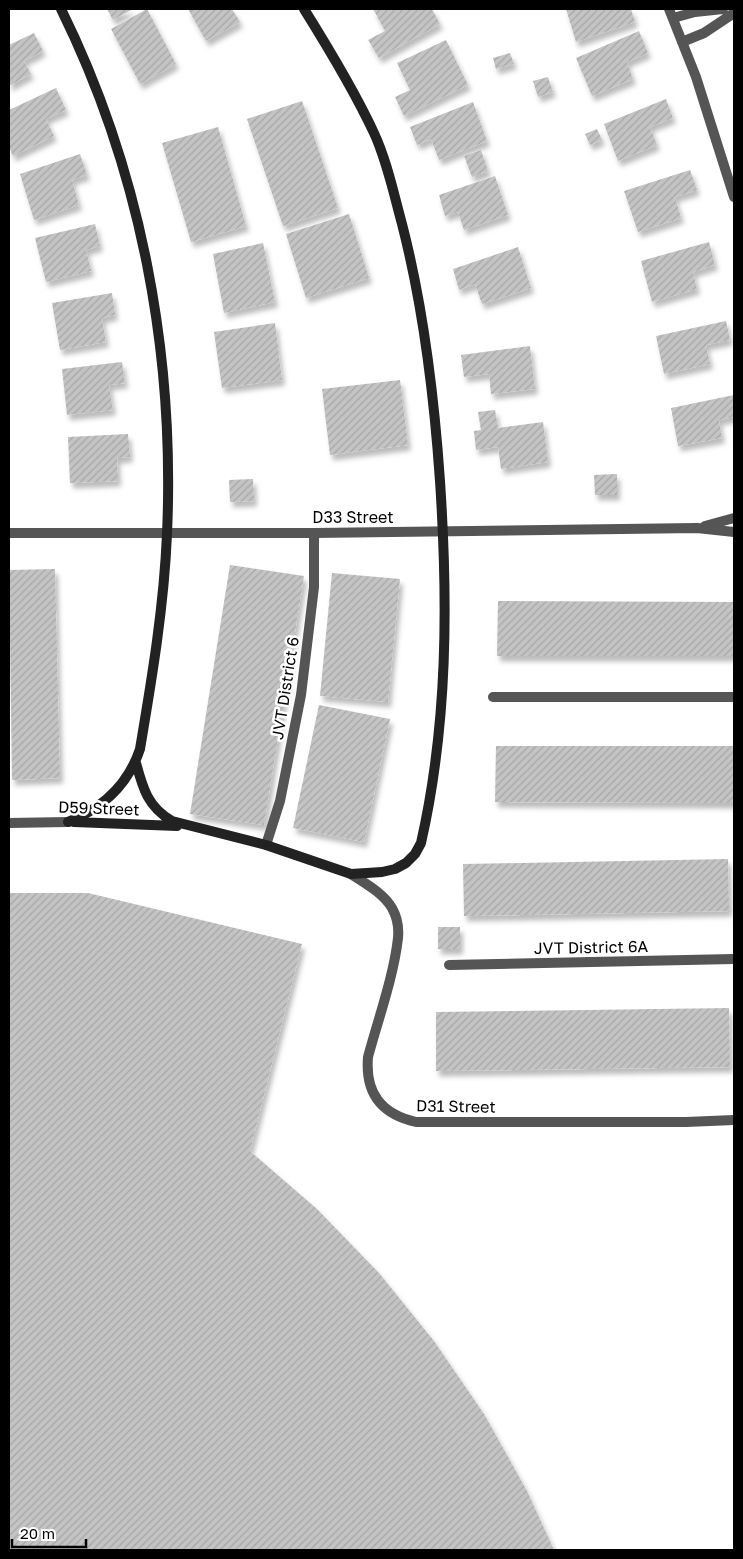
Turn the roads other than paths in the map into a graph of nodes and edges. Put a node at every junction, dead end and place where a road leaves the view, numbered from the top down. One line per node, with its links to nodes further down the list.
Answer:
1 (61, 9): 14 (street)
2 (304, 9): 10 (street)
3 (723, 9): 4 (street)
4 (671, 13): 6 (street)
5 (734, 13): 6 (street)
6 (682, 42): 7 (street)
7 (734, 197)
8 (734, 518): 9 (street, D33 Street)
9 (697, 528): 10 (street, D33 Street); 11 (street, D33 Street)
10 (443, 532): 13 (street, D33 Street); 22 (street)
11 (734, 532)
12 (9, 533): 14 (street, D33 Street)
13 (314, 533): 14 (street, D33 Street); 21 (street, JVT District 6)
14 (167, 534): 17 (street)
15 (493, 697): 16 (street)
16 (734, 697)
17 (136, 763): 18 (street); 20 (street)
18 (68, 822): 19 (street, D59 Street); 20 (street, D59 Street)
19 (9, 823)
20 (188, 826): 21 (street)
21 (266, 845): 22 (street)
22 (351, 874): 25 (street, D31 Street)
23 (734, 959): 24 (street, JVT District 6A)
24 (449, 965)
25 (734, 1120)

